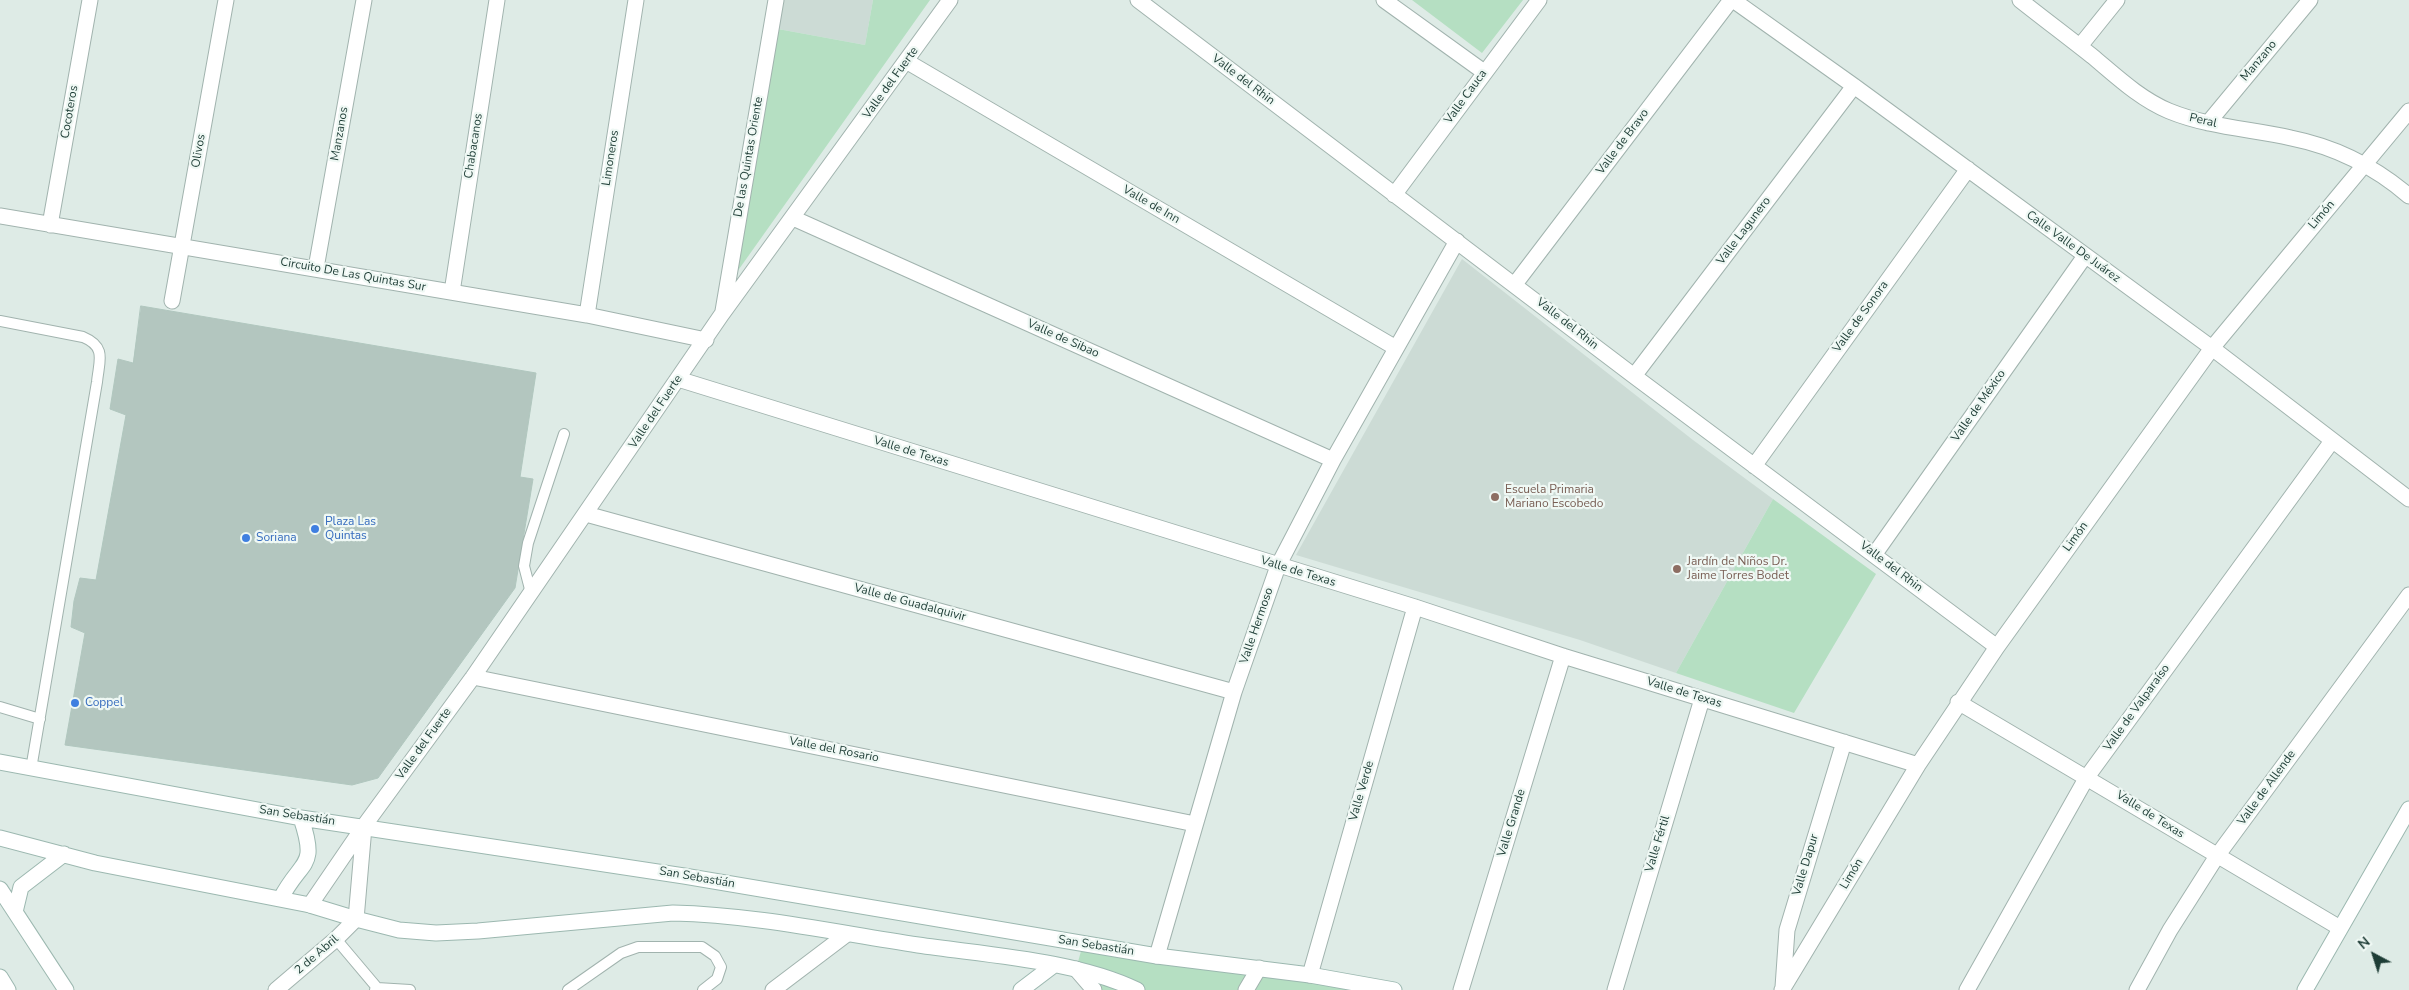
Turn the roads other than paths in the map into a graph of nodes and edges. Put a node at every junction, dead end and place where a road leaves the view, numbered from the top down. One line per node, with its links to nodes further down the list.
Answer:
1 (90, 0): 27 (street, Cocoteros)
2 (226, 0): 29 (street, Olivos)
3 (364, 0): 31 (street, Manzanos)
4 (497, 0): 33 (street, Chabacanos)
5 (636, 0): 36 (street, Limoneros)
6 (776, 0): 35 (street, De las Quintas Oriente)
7 (950, 0): 16 (street, Valle del Fuerte)
8 (1138, 0): 23 (street, Valle del Rhin)
9 (1384, 0): 17 (street)
10 (1539, 0): 17 (street, Valle Cauca)
11 (1732, 0): 18 (street, Calle Valle De Juárez); 32 (street, Valle de Bravo)
12 (2020, 0): 15 (street, Peral)
13 (2117, 0): 15 (street)
14 (2310, 0): 20 (street, Manzano)
15 (2080, 46): 20 (street, Peral)
16 (906, 61): 26 (street, Valle del Fuerte); 39 (street, Valle de Inn)
17 (1484, 72): 23 (street, Valle Cauca)
18 (1854, 86): 22 (street, Calle Valle De Juárez); 41 (street, Valle Lagunero)
19 (2409, 111): 21 (street, Limón)
20 (2208, 123): 21 (street, Peral)
21 (2365, 164): 24 (street, Peral); 40 (street, Limón)
22 (1968, 169): 30 (street, Calle Valle De Juárez); 46 (street, Valle de Sonora)
23 (1394, 195): 28 (street, Valle del Rhin)
24 (2409, 196)
25 (0, 216): 27 (street, Circuito De Las Quintas Sur)
26 (794, 218): 35 (street, Valle del Fuerte); 45 (street, Valle de Sibao)
27 (50, 225): 29 (street, Circuito De Las Quintas Sur)
28 (1457, 240): 32 (street, Valle del Rhin); 39 (street, Valle Hermoso)
29 (181, 248): 31 (street, Circuito De Las Quintas Sur); 34 (street, Olivos)
30 (2085, 256): 40 (street, Calle Valle De Juárez); 49 (street, Valle de México)
31 (316, 268): 33 (street, Circuito De Las Quintas Sur)
32 (1515, 284): 41 (street, Valle del Rhin)
33 (452, 292): 36 (street, Circuito De Las Quintas Sur)
34 (172, 301)
35 (722, 314): 38 (street, Valle del Fuerte)
36 (587, 315): 38 (street, Circuito De Las Quintas Sur)
37 (0, 321): 61 (lane)
38 (706, 340): 42 (street, Valle del Fuerte)
39 (1396, 348): 45 (street, Valle Hermoso)
40 (2212, 348): 44 (street, Calle Valle De Juárez); 54 (street, Limón)
41 (1634, 376): 46 (street, Valle del Rhin)
42 (678, 379): 48 (street, Valle del Fuerte); 50 (street, Valle de Texas)
43 (564, 434): 51 (lane)
44 (2332, 441): 47 (street, Calle Valle De Juárez); 66 (street, Valle de Valparaíso)
45 (1333, 460): 50 (street, Valle Hermoso)
46 (1754, 466): 49 (street, Valle del Rhin)
47 (2409, 499)
48 (586, 514): 51 (street, Valle del Fuerte); 57 (street, Valle de Guadalquivir)
49 (1874, 555): 54 (street, Valle del Rhin)
50 (1278, 566): 53 (street, Valle de Texas); 57 (street, Valle Hermoso)
51 (531, 593): 56 (street, Valle del Fuerte)
52 (2409, 595): 73 (street, Valle de Allende)
53 (1415, 607): 55 (street, Valle de Texas); 86 (street, Valle Verde)
54 (1997, 647): 59 (street, Limón)
55 (1563, 656): 58 (street, Valle de Texas); 101 (street, Valle Grande)
56 (473, 677): 69 (street, Valle del Rosario); 70 (street, Valle del Fuerte)
57 (1234, 692): 69 (street, Valle Hermoso)
58 (1702, 699): 62 (street, Valle de Texas); 102 (street, Valle Fértil)
59 (1958, 702): 64 (street, Limón); 66 (street, Valle de Texas)
60 (0, 707): 61 (lane)
61 (40, 719): 65 (lane)
62 (1844, 742): 64 (street, Valle de Texas); 103 (street, Valle Dapur)
63 (0, 762): 65 (street, San Sebastián)
64 (1918, 765): 103 (street, Limón)
65 (31, 769): 68 (street, San Sebastián)
66 (2087, 776): 73 (street, Valle de Texas); 104 (street, Valle de Valparaíso)
67 (2409, 810): 79 (street)
68 (301, 818): 70 (street, San Sebastián); 75 (street)
69 (1195, 824): 82 (street, Valle Hermoso)
70 (364, 826): 76 (street, Valle del Fuerte); 78 (street); 82 (street, San Sebastián)
71 (0, 838): 72 (street, San Sebastián)
72 (64, 854): 75 (street, San Sebastián); 77 (street)
73 (2217, 856): 79 (street, Valle de Texas); 105 (street, Valle de Allende)
74 (0, 889): 77 (street)
75 (281, 898): 76 (street, San Sebastián)
76 (310, 905): 78 (street, San Sebastián)
77 (15, 912): 90 (street)
78 (356, 919): 80 (street, San Sebastián); 81 (street, 2 de Abril)
79 (2340, 928): 106 (street)
80 (847, 934): 83 (street, San Sebastián); 95 (street)
81 (336, 939): 88 (lane); 91 (street, 2 de Abril)
82 (1157, 956): 84 (street, San Sebastián)
83 (1054, 965): 85 (street, San Sebastián); 96 (street)
84 (1259, 968): 86 (street, San Sebastián); 99 (street)
85 (1076, 969): 97 (street); 98 (street, San Sebastián)
86 (1310, 975): 100 (street, San Sebastián)
87 (0, 977): 89 (street)
88 (377, 989): 92 (lane)
89 (8, 990)
90 (66, 990)
91 (276, 990)
92 (410, 990)
93 (568, 990): 94 (lane)
94 (703, 990)
95 (773, 990)
96 (1021, 990)
97 (1094, 990)
98 (1137, 990)
99 (1246, 990)
100 (1394, 990)
101 (1461, 990)
102 (1614, 990)
103 (1782, 990)
104 (1967, 990)
105 (2137, 990)
106 (2305, 990)

